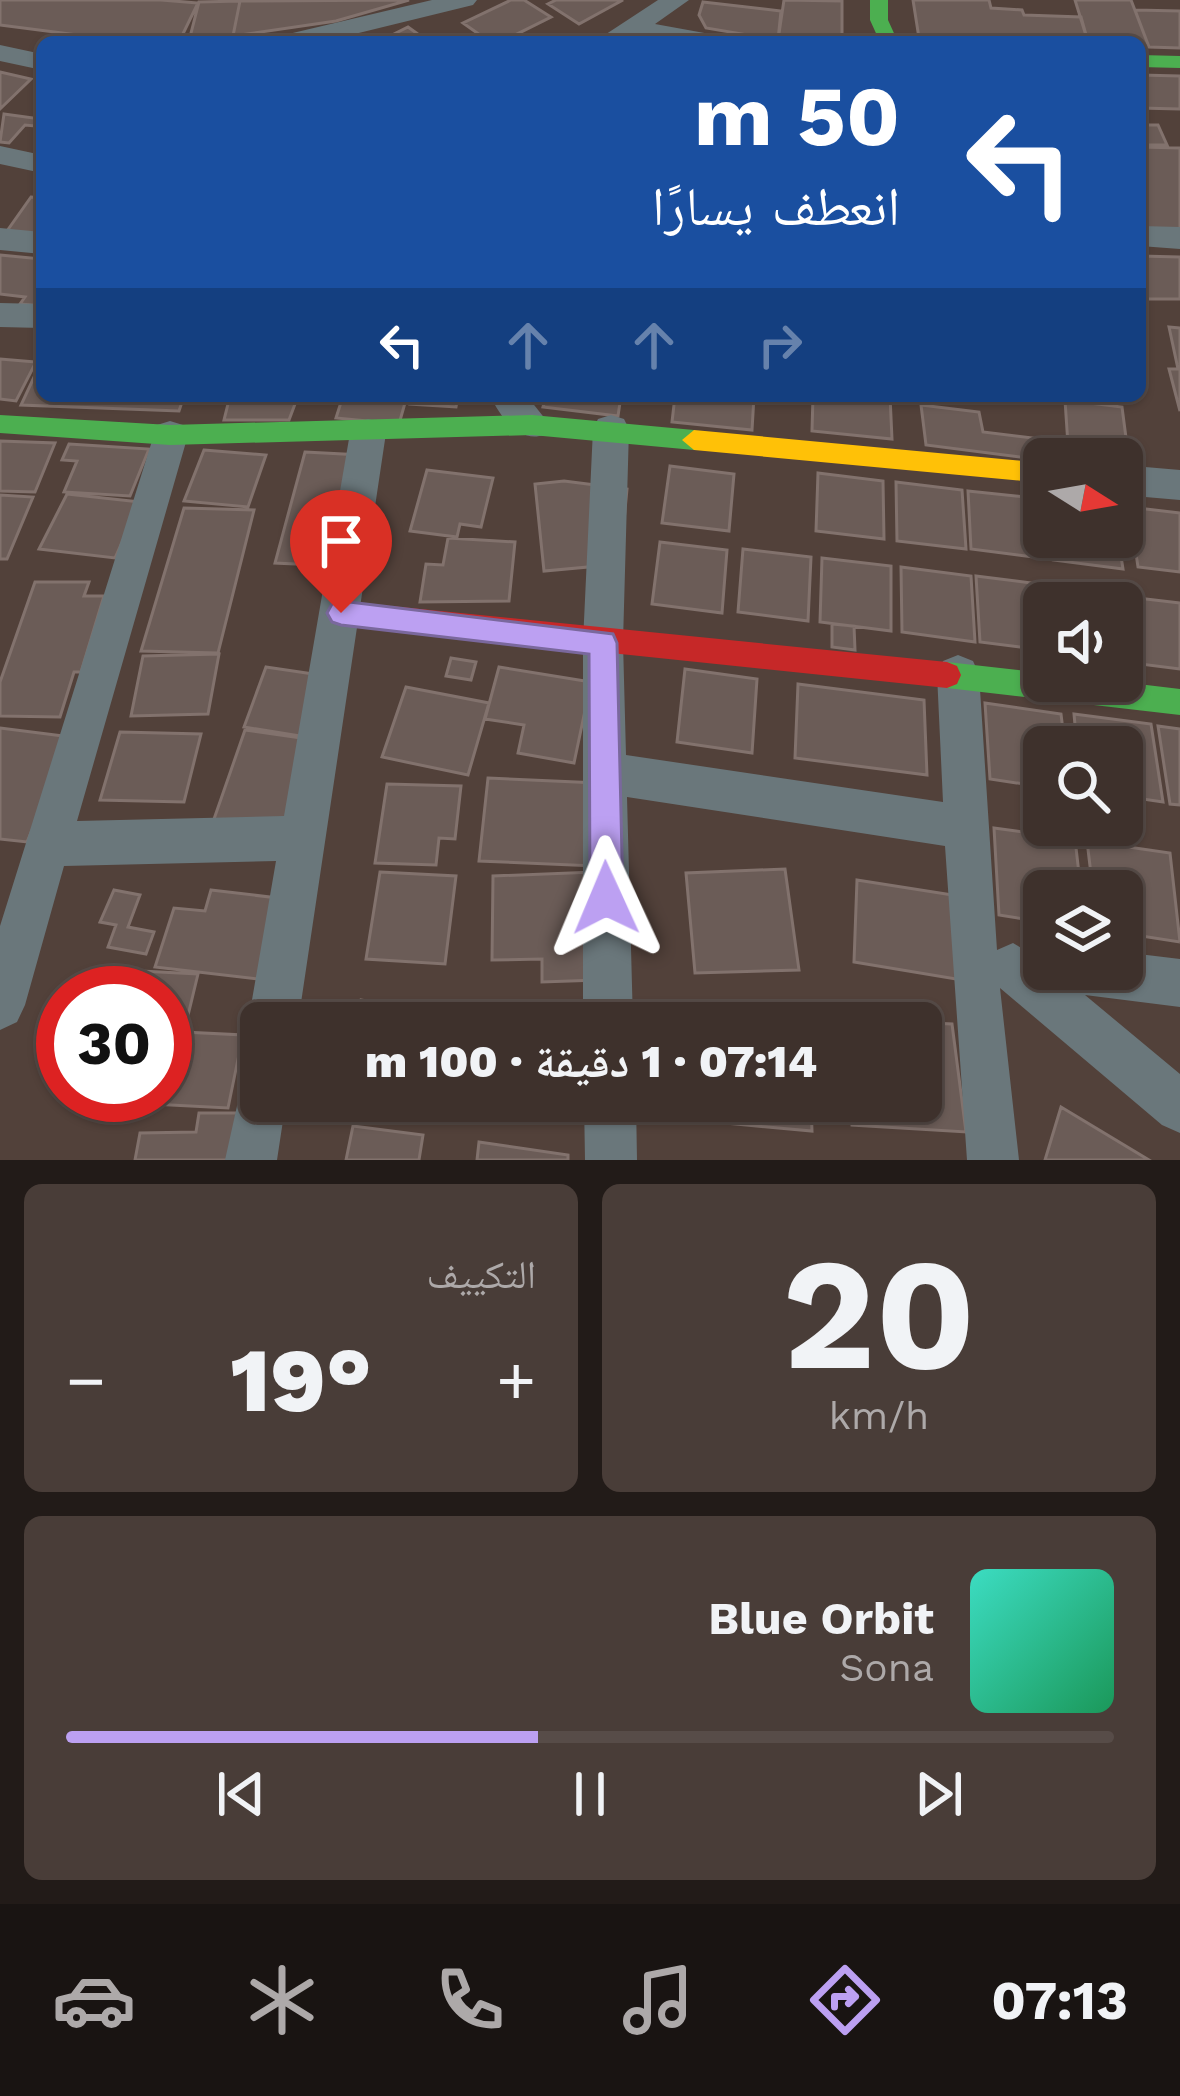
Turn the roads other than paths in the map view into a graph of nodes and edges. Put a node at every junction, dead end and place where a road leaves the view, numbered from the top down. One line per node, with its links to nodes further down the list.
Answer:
1 (464, 0): 5 (street)
2 (676, 0): 4 (street)
3 (880, 0): 8 (street)
4 (637, 28): 6 (street); 7 (street)
5 (314, 36)
6 (620, 36)
7 (680, 36)
8 (885, 36)
9 (0, 52): 10 (street)
10 (36, 61)
11 (1146, 61): 12 (street)
12 (1180, 62)
13 (0, 155): 14 (street)
14 (36, 163)
15 (1146, 236): 16 (street)
16 (1180, 238)
17 (0, 239): 18 (street)
18 (36, 242)
19 (0, 315): 20 (street)
20 (36, 316)
21 (512, 402): 23 (street)
22 (0, 424): 26 (street)
23 (532, 425): 24 (street); 25 (street)
24 (611, 430): 27 (street); 31 (street)
25 (368, 433): 26 (street); 30 (street)
26 (170, 435): 37 (street)
27 (1023, 471)
28 (1143, 482): 29 (street)
29 (1180, 485)
30 (341, 613): 31 (street); 36 (street)
31 (603, 643): 32 (street); 34 (street)
32 (958, 674): 33 (street); 35 (street)
33 (1180, 703)
34 (604, 773): 35 (street); 43 (street)
35 (965, 827): 39 (street)
36 (304, 838): 37 (street); 42 (street)
37 (51, 844): 38 (street)
38 (9, 954): 44 (street)
39 (1010, 968): 45 (street); 50 (street)
40 (1143, 978): 41 (street)
41 (1180, 982)
42 (277, 1002)
43 (608, 1002)
44 (0, 1005)
45 (1180, 1107)
46 (257, 1122): 48 (street)
47 (610, 1122): 49 (street)
48 (250, 1160)
49 (611, 1160)
50 (993, 1160)

